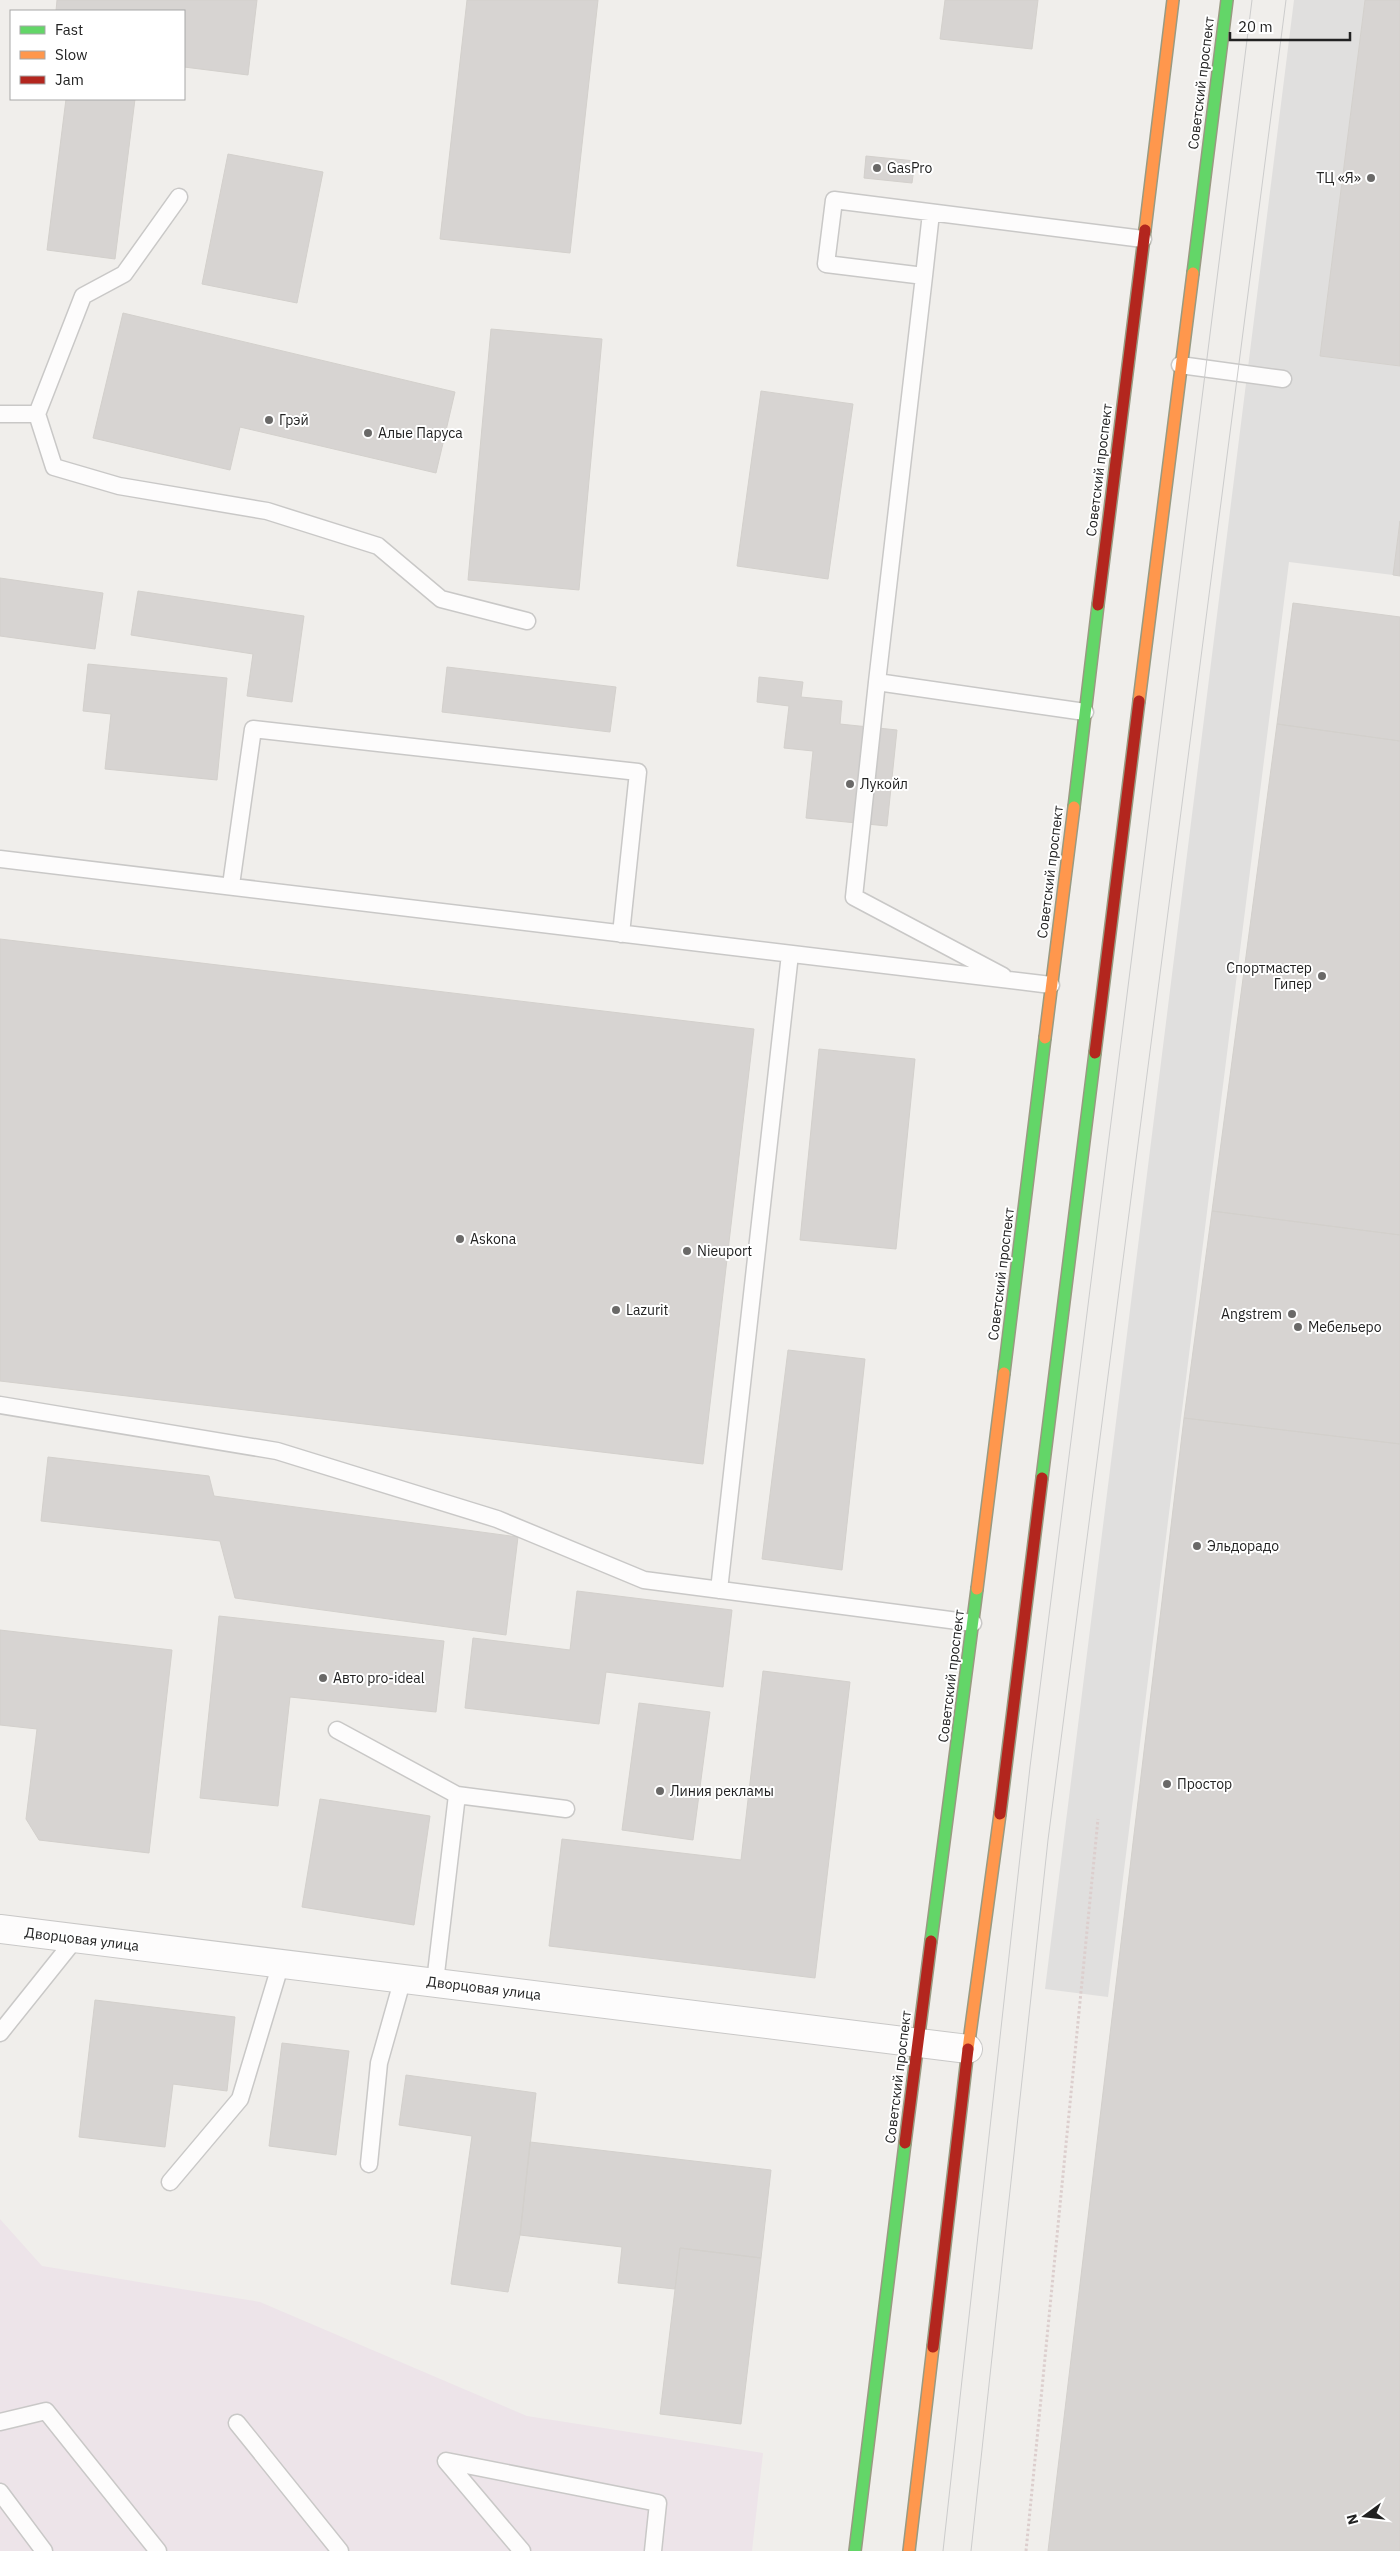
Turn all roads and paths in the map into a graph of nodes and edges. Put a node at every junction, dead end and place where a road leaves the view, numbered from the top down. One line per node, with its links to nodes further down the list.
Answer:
1 (1173, 0): 5 (main road, Советский проспект)
2 (1226, 0): 7 (main road, Советский проспект)
3 (178, 197): 10 (lane)
4 (931, 212): 5 (lane); 6 (lane); 6 (lane)
5 (1143, 238): 13 (main road, Советский проспект)
6 (924, 276): 12 (lane)
7 (1180, 365): 8 (lane); 34 (main road, Советский проспект)
8 (1283, 379)
9 (0, 414): 10 (lane)
10 (36, 414): 11 (lane)
11 (527, 621)
12 (877, 682): 13 (lane); 18 (lane)
13 (1085, 712): 19 (main road, Советский проспект)
14 (0, 859): 15 (lane)
15 (231, 885): 16 (lane); 16 (lane)
16 (621, 934): 17 (lane)
17 (790, 954): 18 (lane); 21 (lane)
18 (1012, 980): 19 (lane)
19 (1051, 985): 22 (main road, Советский проспект)
20 (0, 1405): 21 (lane)
21 (719, 1590): 22 (lane)
22 (973, 1623): 33 (main road, Советский проспект)
23 (337, 1730): 24 (lane)
24 (457, 1795): 25 (lane); 31 (lane)
25 (566, 1809)
26 (1098, 1819): 47 (path)
27 (0, 1929): 28 (street, Дворцовая улица)
28 (76, 1938): 29 (street, Дворцовая улица); 32 (lane)
29 (281, 1964): 30 (street, Дворцовая улица); 36 (lane)
30 (403, 1978): 31 (street, Дворцовая улица); 35 (lane)
31 (435, 1982): 33 (street, Дворцовая улица)
32 (0, 2033)
33 (918, 2042): 34 (street, Дворцовая улица); 45 (main road, Советский проспект)
34 (968, 2049): 46 (main road, Советский проспект)
35 (369, 2164)
36 (170, 2182)
37 (0, 2422): 41 (lane)
38 (237, 2423): 42 (lane)
39 (0, 2492): 40 (lane)
40 (44, 2551)
41 (158, 2551)
42 (340, 2551)
43 (522, 2551): 44 (lane)
44 (653, 2551)
45 (855, 2551)
46 (909, 2551)
47 (1026, 2551)

